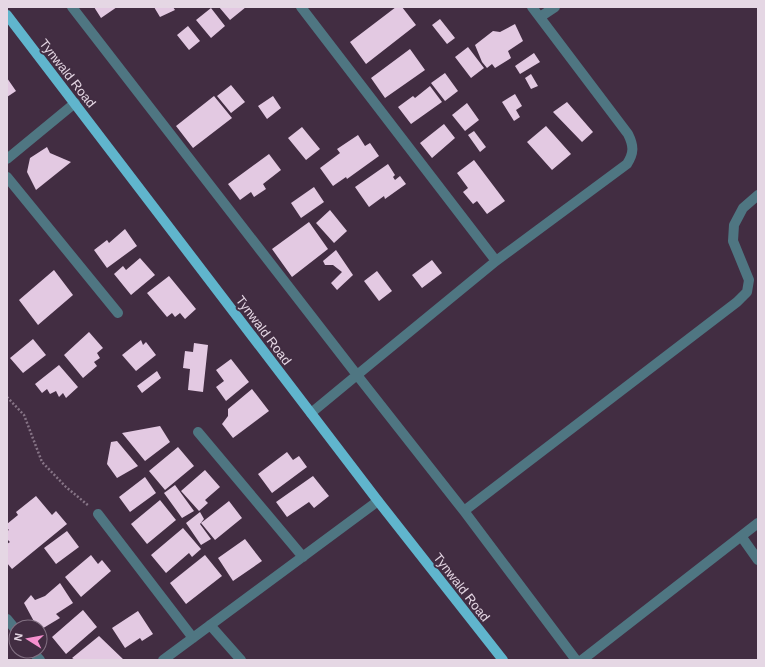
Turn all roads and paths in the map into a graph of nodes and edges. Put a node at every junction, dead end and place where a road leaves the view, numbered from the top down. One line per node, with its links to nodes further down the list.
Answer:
1 (72, 7): 13 (street)
2 (301, 7): 11 (street)
3 (532, 7): 6 (street)
4 (555, 7): 6 (street)
5 (7, 15): 7 (main road, Tynwald Road)
6 (540, 17): 11 (street)
7 (75, 103): 8 (street); 15 (main road, Tynwald Road)
8 (7, 159)
9 (7, 177): 12 (street)
10 (758, 196): 18 (street)
11 (496, 261): 13 (street)
12 (118, 314)
13 (357, 375): 15 (street); 18 (street)
14 (7, 397): 19 (path)
15 (311, 413): 17 (main road, Tynwald Road)
16 (198, 432): 22 (street)
17 (378, 501): 22 (street); 28 (main road, Tynwald Road)
18 (464, 511): 29 (street)
19 (98, 514): 25 (street)
20 (758, 523): 21 (street)
21 (741, 536): 23 (street); 30 (street)
22 (303, 557): 24 (street)
23 (758, 560)
24 (210, 625): 25 (street); 27 (street)
25 (193, 638): 26 (street)
26 (163, 660)
27 (241, 660)
28 (503, 660)
29 (576, 660)
30 (582, 660)

